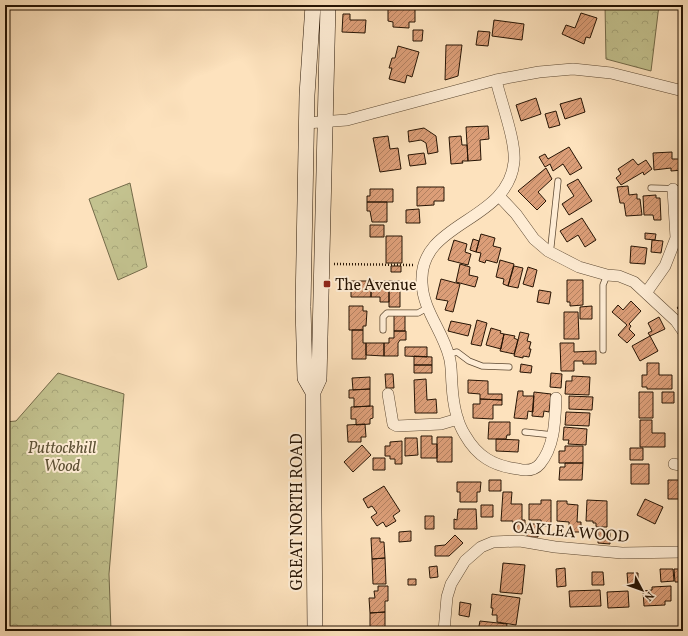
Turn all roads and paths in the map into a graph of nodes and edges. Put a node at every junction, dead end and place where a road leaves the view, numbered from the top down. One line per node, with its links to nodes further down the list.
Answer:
1 (313, 5): 3 (main road)
2 (328, 5): 4 (main road)
3 (311, 38): 4 (lane); 7 (main road)
4 (326, 38): 8 (main road)
5 (496, 80): 6 (street); 8 (street); 13 (street)
6 (683, 90)
7 (306, 122): 8 (street); 12 (main road)
8 (324, 122): 12 (main road)
9 (558, 180): 15 (lane)
10 (651, 188): 11 (lane)
11 (678, 189): 14 (street)
12 (313, 190): 17 (main road); 26 (main road)
13 (499, 196): 15 (street); 16 (street)
14 (679, 238): 19 (street)
15 (548, 251): 18 (street)
16 (423, 266): 17 (path); 20 (street)
17 (321, 274): 26 (main road)
18 (607, 275): 19 (street); 23 (lane)
19 (646, 293): 22 (street)
20 (427, 308): 21 (lane); 24 (street)
21 (383, 330)
22 (683, 331)
23 (603, 350)
24 (449, 354): 25 (lane); 29 (street)
25 (509, 367)
26 (313, 392): 33 (main road, GREAT NORTH ROAD)
27 (388, 394): 29 (street)
28 (556, 398): 31 (street)
29 (458, 419): 31 (street)
30 (526, 432): 31 (lane)
31 (553, 435)
32 (683, 552): 34 (street, OAKLEA WOOD)
33 (315, 631)
34 (444, 631)

